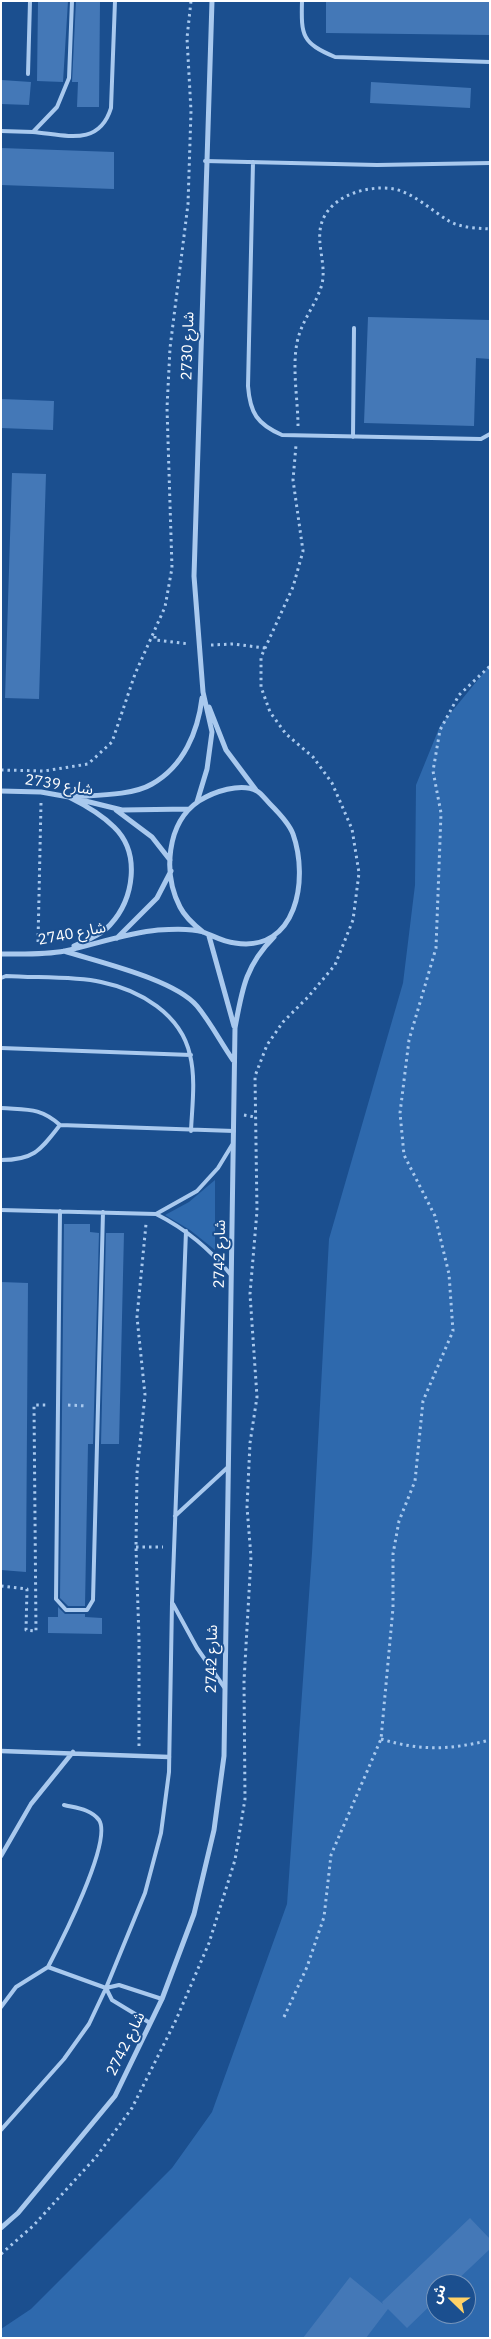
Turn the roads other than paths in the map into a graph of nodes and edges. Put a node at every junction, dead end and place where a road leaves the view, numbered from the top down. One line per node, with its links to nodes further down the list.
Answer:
1 (30, 1): 7 (lane)
2 (72, 1): 9 (lane)
3 (115, 1): 9 (lane)
4 (212, 1): 10 (street, شارع 2730)
5 (302, 1): 6 (lane)
6 (490, 62)
7 (28, 74)
8 (1, 131): 9 (lane)
9 (33, 132)
10 (205, 161): 11 (lane); 16 (street, شارع 2730)
11 (253, 162): 12 (lane); 15 (lane)
12 (490, 164)
13 (354, 328): 15 (lane)
14 (490, 434): 15 (lane)
15 (353, 437)
16 (203, 692): 17 (street, شارع 2730); 19 (street); 20 (street, شارع 2730)
17 (256, 790): 20 (street); 27 (street)
18 (1, 791): 19 (street, شارع 2739)
19 (69, 796): 21 (street, شارع 2739); 29 (street)
20 (197, 802): 22 (street)
21 (112, 807): 22 (street, شارع 2739); 23 (street, شارع 2739)
22 (189, 809): 23 (street)
23 (170, 860): 24 (street)
24 (171, 870): 25 (street); 28 (street, شارع 2740)
25 (203, 932): 26 (street); 28 (street, شارع 2740)
26 (209, 936): 27 (street); 32 (street, شارع 2742)
27 (274, 937): 32 (street, شارع 2742)
28 (117, 938): 29 (street, شارع 2740)
29 (63, 951): 30 (street, شارع 2740); 35 (street)
30 (1, 954)
31 (1, 978): 34 (lane)
32 (235, 1028): 35 (street, شارع 2742)
33 (1, 1048): 34 (lane)
34 (191, 1055): 38 (lane)
35 (233, 1060): 39 (street, شارع 2742)
36 (1, 1108): 37 (lane)
37 (60, 1125): 38 (lane); 41 (lane)
38 (191, 1131): 39 (lane)
39 (234, 1131): 40 (street, شارع 2742)
40 (234, 1141): 45 (lane); 47 (street, شارع 2742)
41 (1, 1160)
42 (1, 1210): 43 (lane)
43 (60, 1211): 44 (lane); 44 (lane)
44 (103, 1212): 45 (lane)
45 (156, 1214): 46 (lane)
46 (186, 1232): 47 (lane); 49 (lane)
47 (232, 1276): 48 (street, شارع 2742)
48 (227, 1468): 49 (lane); 51 (street, شارع 2742)
49 (175, 1516): 50 (lane)
50 (172, 1602): 51 (lane); 54 (lane)
51 (224, 1687): 59 (street, شارع 2742)
52 (1, 1752): 53 (street)
53 (73, 1752): 54 (street); 56 (street)
54 (170, 1757): 58 (lane)
55 (64, 1805): 57 (lane)
56 (1, 1856)
57 (48, 1967): 58 (lane); 60 (lane)
58 (106, 1988): 59 (lane); 61 (lane); 62 (lane)
59 (162, 1999): 61 (street, شارع 2742)
60 (1, 2007)
61 (150, 2023): 63 (street, شارع 2742)
62 (1, 2130)
63 (1, 2228)

